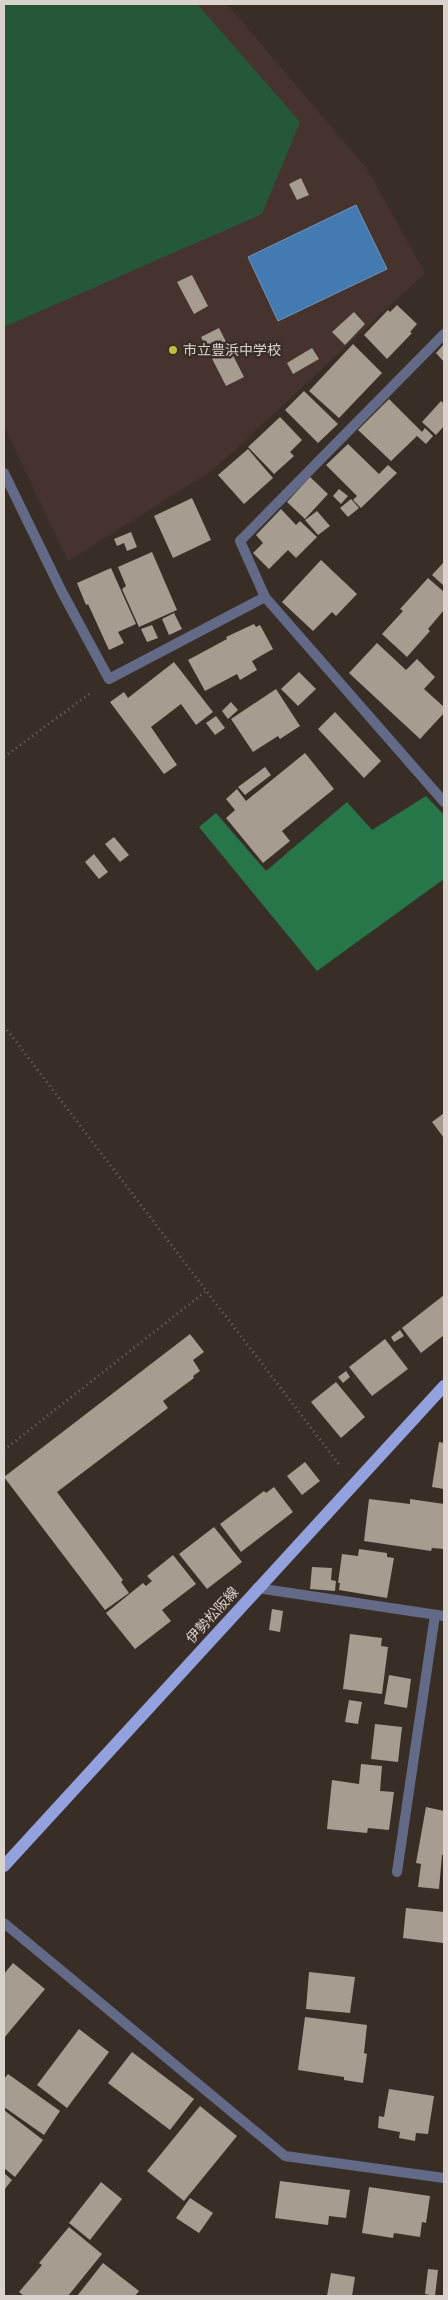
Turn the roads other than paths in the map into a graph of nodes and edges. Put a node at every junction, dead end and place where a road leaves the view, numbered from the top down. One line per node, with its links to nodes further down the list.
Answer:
1 (444, 334): 3 (street)
2 (4, 473): 3 (street)
3 (265, 598): 4 (street)
4 (444, 802)
5 (444, 1386): 6 (main road, 伊勢松阪線)
6 (257, 1588): 7 (street); 8 (main road, 伊勢松阪線)
7 (440, 1616): 9 (street)
8 (4, 1866)
9 (397, 1872)
10 (4, 1923): 11 (street)
11 (444, 2178)

